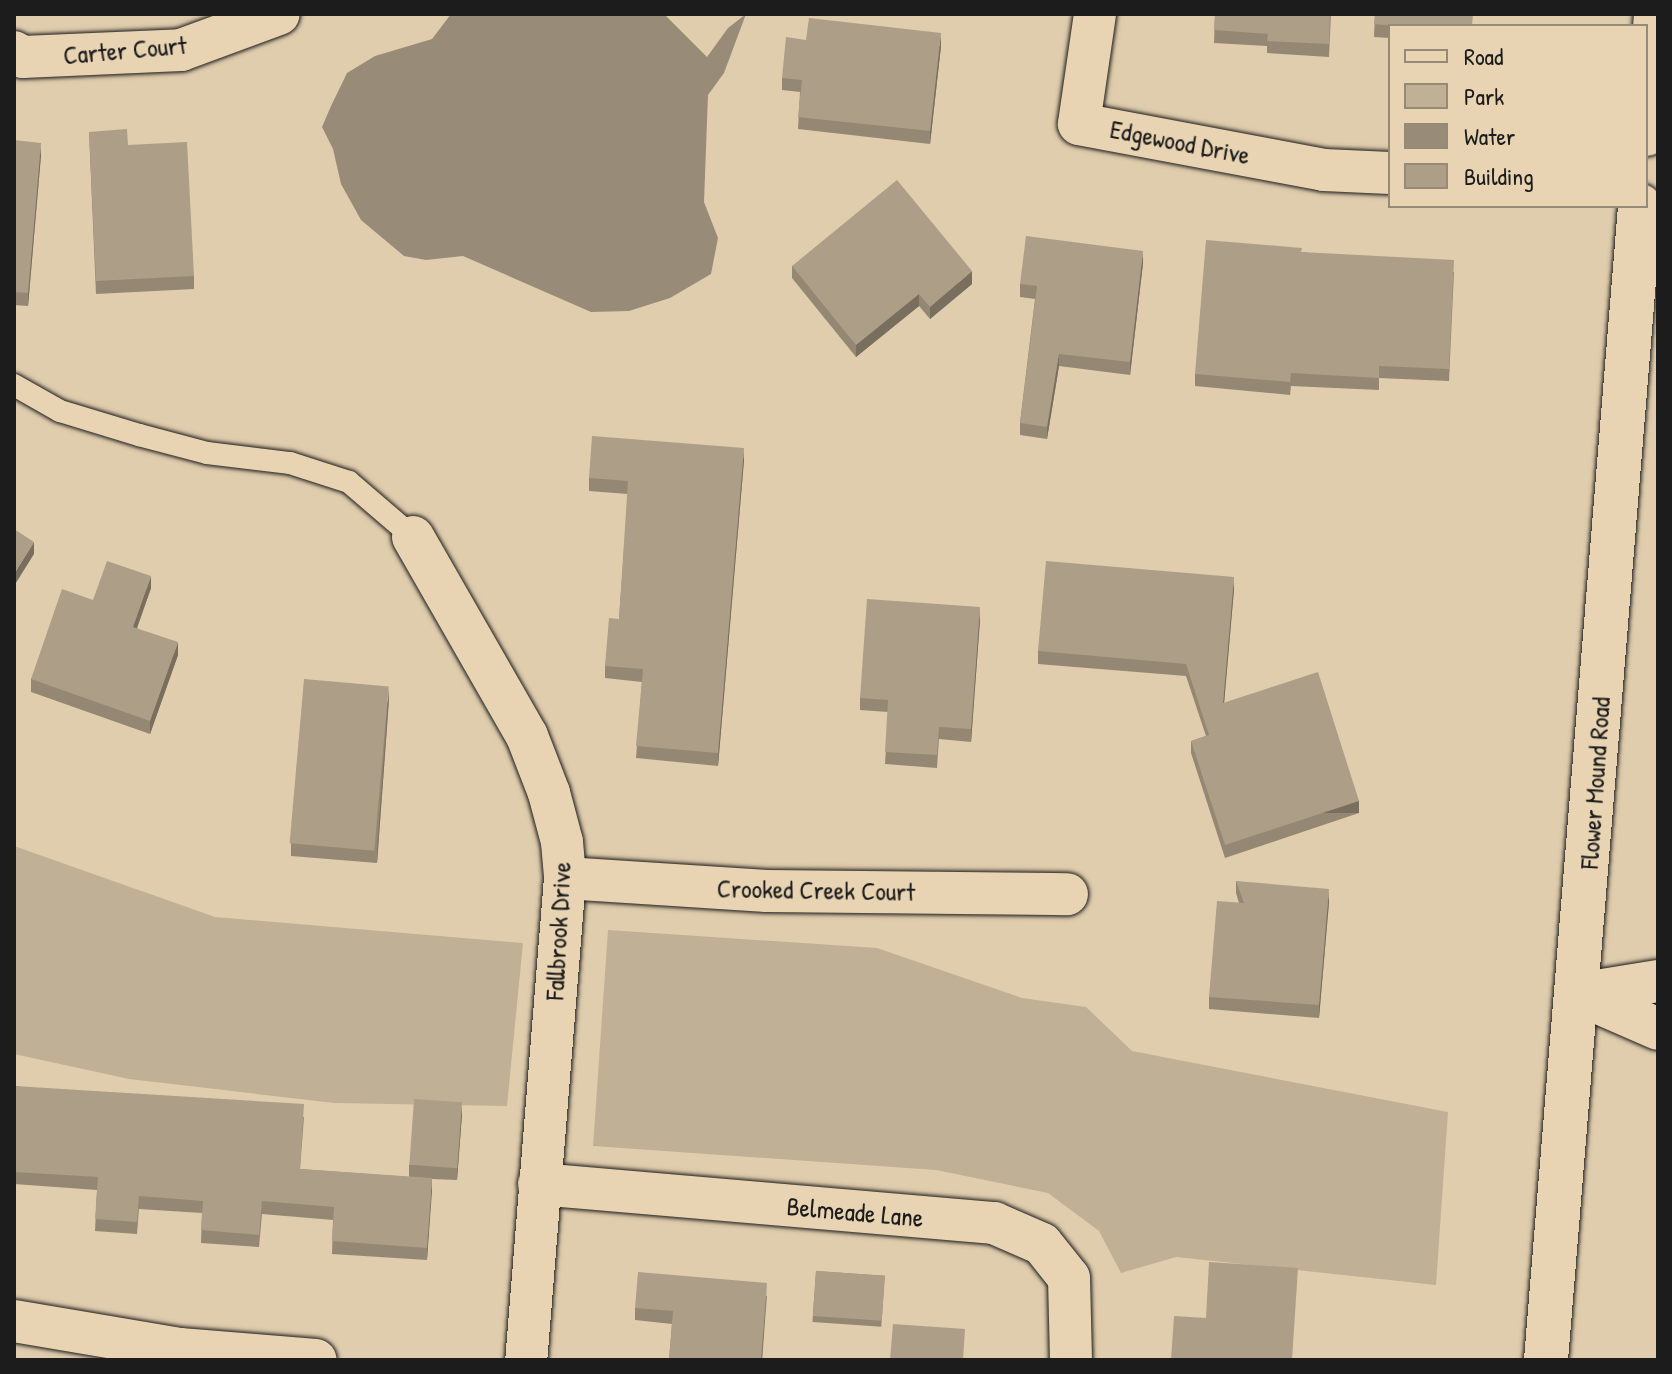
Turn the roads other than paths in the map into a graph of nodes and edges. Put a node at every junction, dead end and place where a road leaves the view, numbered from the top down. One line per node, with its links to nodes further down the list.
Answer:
1 (279, 14): 4 (street, Carter Court)
2 (1095, 14): 6 (street, Edgewood Drive)
3 (1656, 14): 5 (main road)
4 (14, 52)
5 (1648, 110)
6 (1388, 173)
7 (1640, 208): 13 (main road, Flower Mound Road)
8 (14, 385): 9 (lane)
9 (413, 537): 10 (street, Fallbrook Drive)
10 (565, 878): 11 (street, Crooked Creek Court); 15 (street, Fallbrook Drive)
11 (1067, 894)
12 (1658, 981): 13 (street)
13 (1578, 994): 14 (street); 20 (main road, Flower Mound Road)
14 (1658, 1029)
15 (539, 1184): 18 (street, Fallbrook Drive); 19 (street, Belmeade Lane)
16 (14, 1321): 17 (street)
17 (316, 1360)
18 (526, 1360)
19 (1071, 1360)
20 (1546, 1360)

